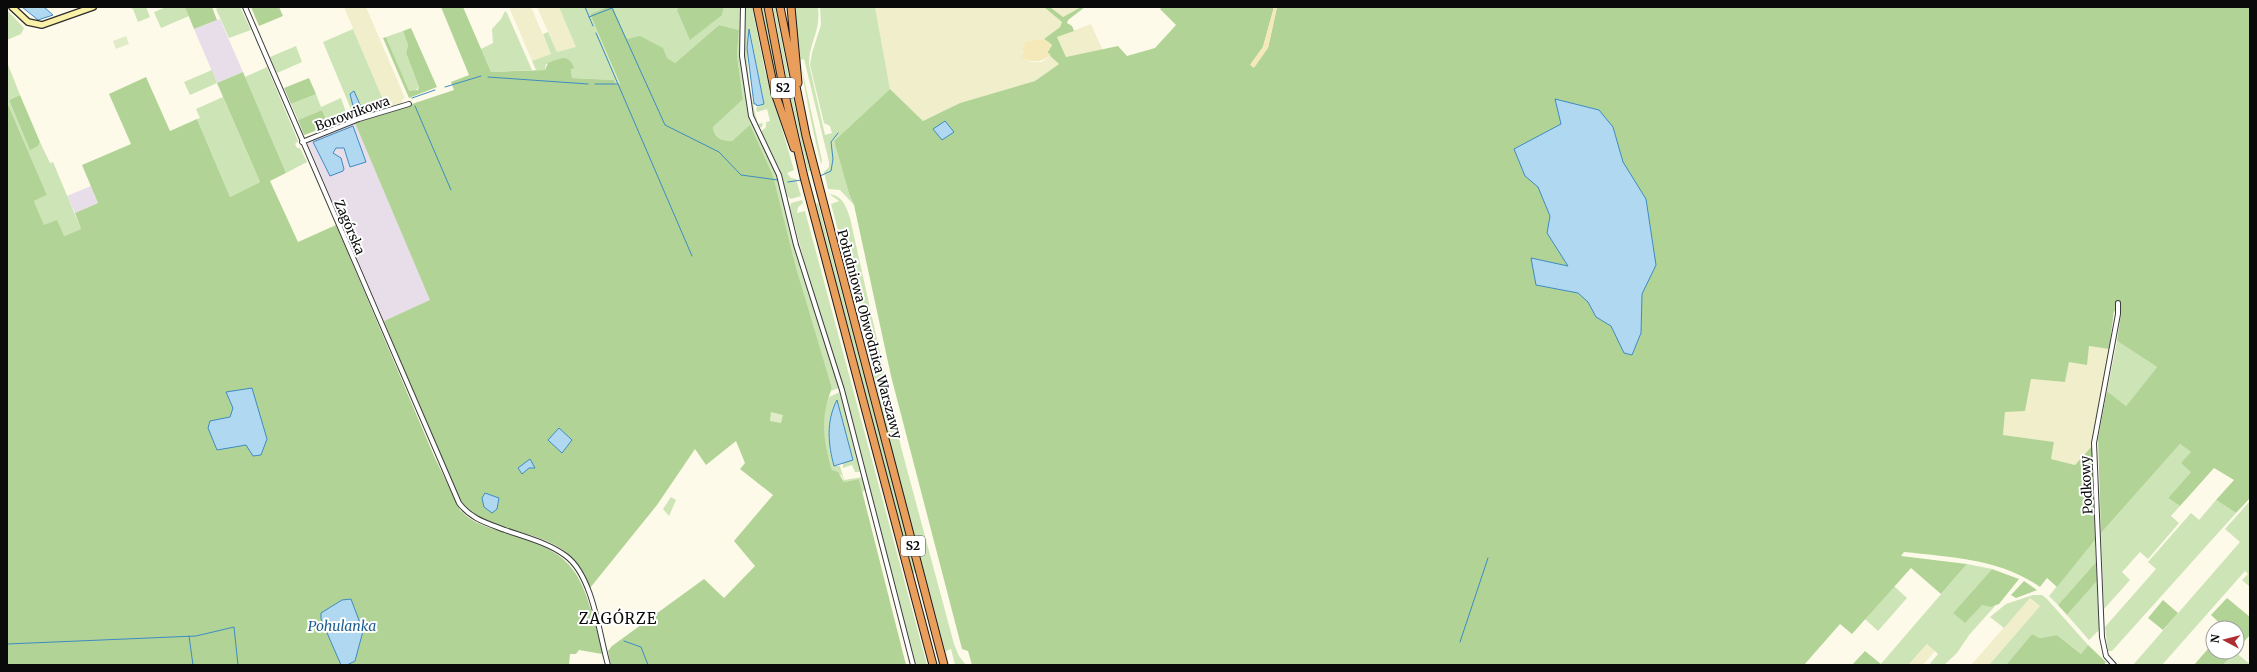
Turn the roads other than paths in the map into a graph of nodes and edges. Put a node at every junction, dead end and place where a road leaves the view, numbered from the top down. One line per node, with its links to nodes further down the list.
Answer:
1 (12, 7): 2 (street)
2 (93, 7)
3 (245, 7): 11 (street, Zagórska)
4 (744, 7): 15 (street)
5 (758, 7): 12 (highway)
6 (768, 7): 12 (highway, Południowa Obwodnica Warszawy / S2)
7 (780, 7): 10 (highway, Południowa Obwodnica Warszawy / S2)
8 (791, 7): 10 (highway)
9 (409, 104): 11 (street, Borowikowa)
10 (806, 136): 17 (highway, Południowa Obwodnica Warszawy / S2)
11 (302, 142): 14 (street, Zagórska)
12 (802, 168): 16 (highway, Południowa Obwodnica Warszawy / S2)
13 (2118, 303): 18 (street, Podkowy)
14 (608, 665)
15 (913, 665)
16 (932, 665)
17 (944, 665)
18 (2114, 665)

